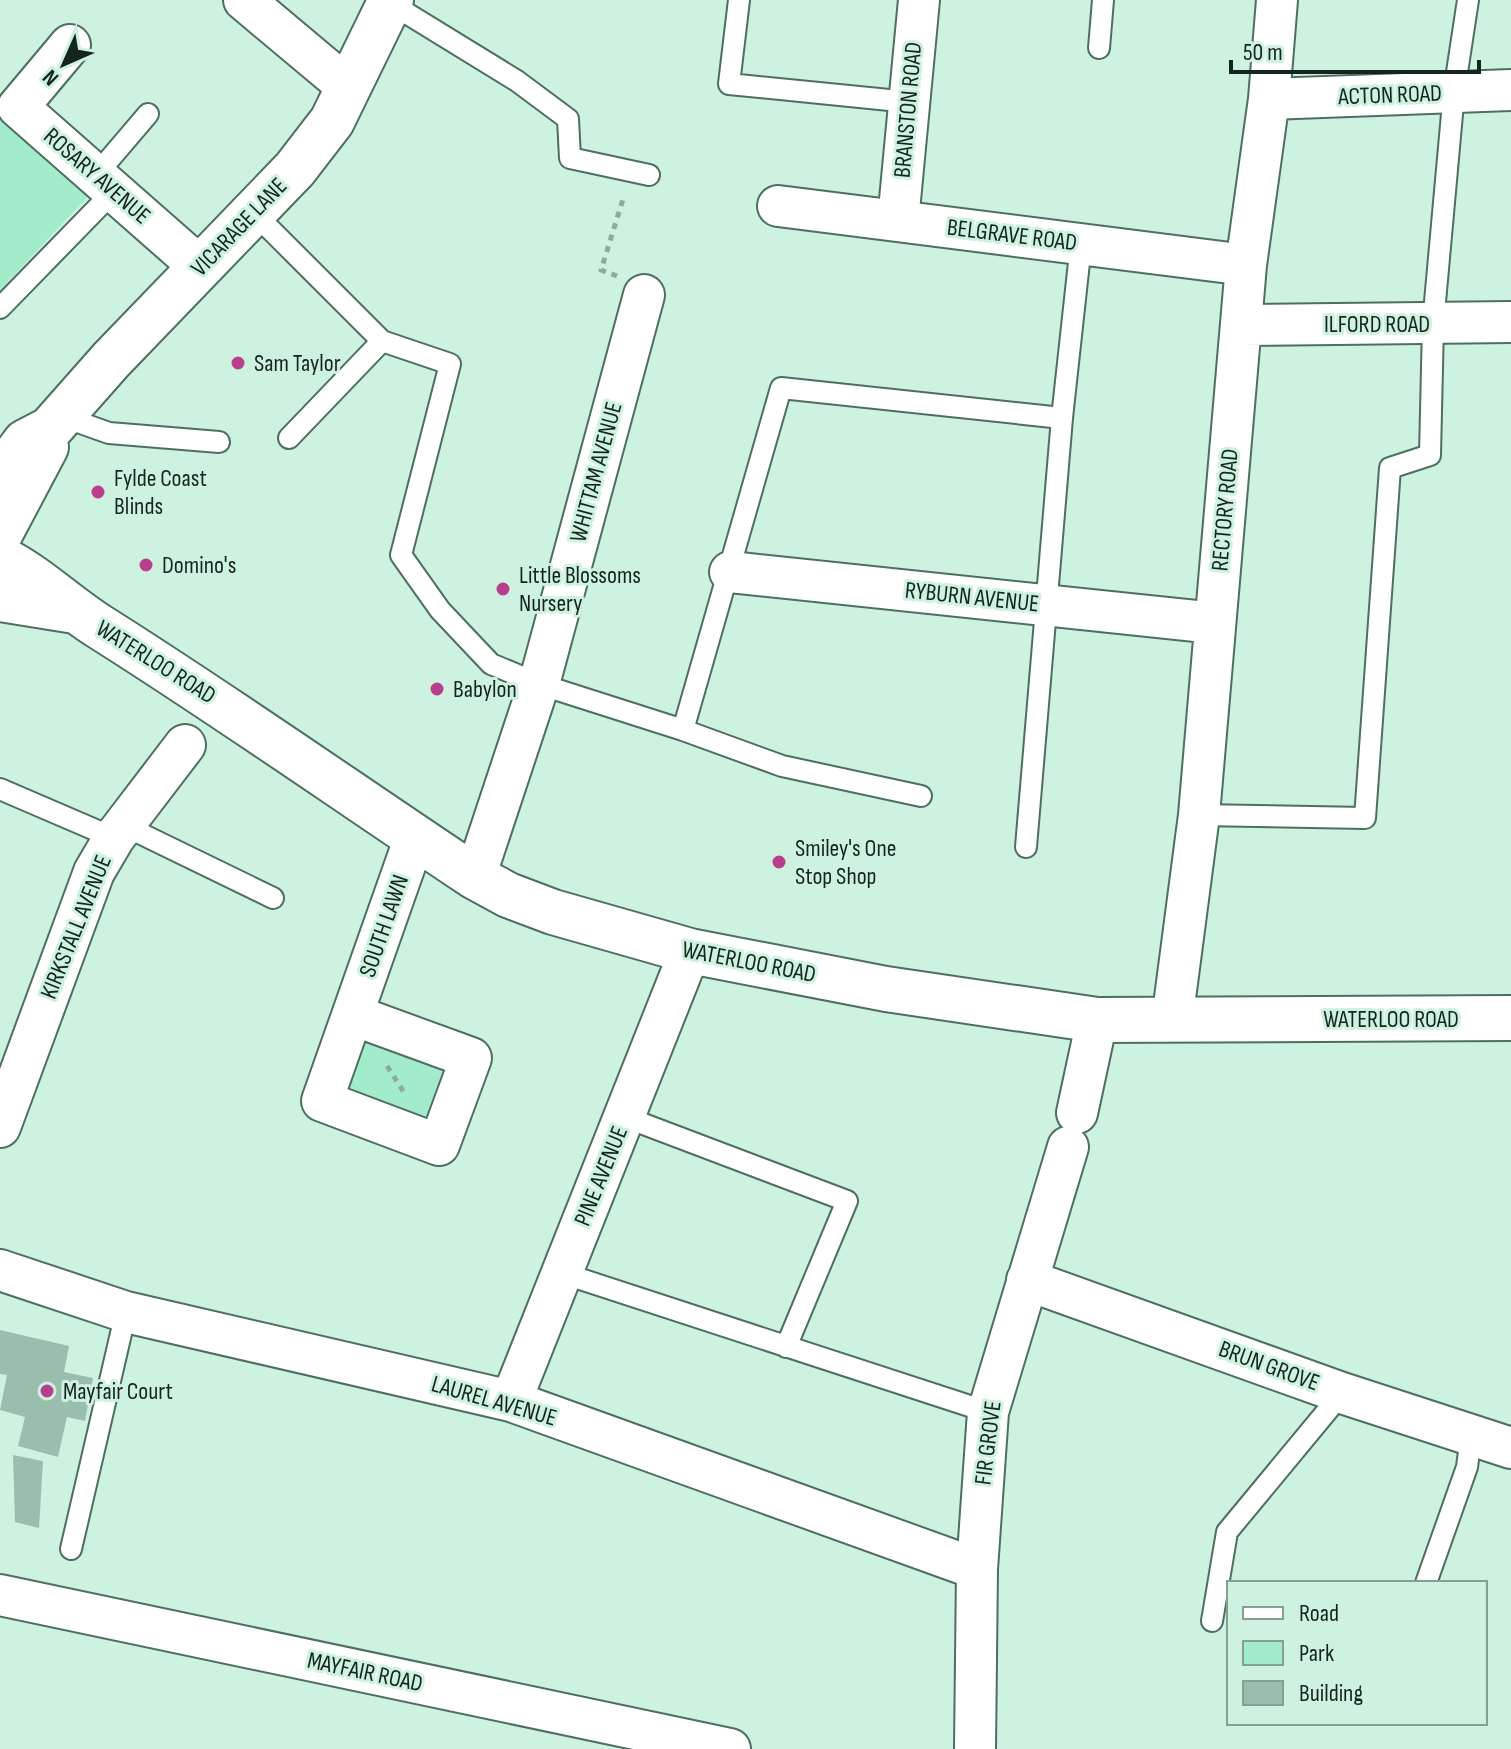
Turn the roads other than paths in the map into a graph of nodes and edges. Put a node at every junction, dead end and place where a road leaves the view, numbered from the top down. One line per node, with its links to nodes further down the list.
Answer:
1 (244, 0): 10 (street)
2 (739, 0): 15 (lane)
3 (919, 0): 15 (street, BRANSTON ROAD)
4 (1103, 0): 9 (lane)
5 (1277, 0): 13 (street, RECTORY ROAD)
6 (1468, 0): 12 (lane)
7 (390, 2): 10 (main road, VICARAGE LANE); 17 (lane)
8 (70, 45): 14 (street, ROSARY AVENUE)
9 (1099, 48)
10 (349, 88): 20 (main road, VICARAGE LANE)
11 (1511, 90): 12 (street, ACTON ROAD)
12 (1454, 92): 13 (street, ACTON ROAD); 28 (lane)
13 (1269, 99): 23 (street, RECTORY ROAD)
14 (9, 100): 18 (street, ROSARY AVENUE)
15 (909, 102): 21 (street, BRANSTON ROAD)
16 (148, 114): 18 (lane)
17 (640, 173)
18 (97, 194): 24 (street, ROSARY AVENUE); 26 (lane)
19 (778, 206): 21 (street, BELGRAVE ROAD)
20 (253, 212): 24 (main road, VICARAGE LANE); 30 (lane)
21 (898, 221): 22 (street, BELGRAVE ROAD)
22 (1081, 244): 23 (street, BELGRAVE ROAD); 31 (lane)
23 (1246, 265): 29 (street, RECTORY ROAD)
24 (200, 267): 32 (main road, VICARAGE LANE)
25 (644, 295): 43 (street, WHITTAM AVENUE)
26 (0, 308)
27 (1511, 322): 28 (street, ILFORD ROAD)
28 (1433, 324): 29 (street, ILFORD ROAD); 48 (lane)
29 (1243, 325): 42 (street, RECTORY ROAD)
30 (382, 341): 33 (lane); 43 (lane)
31 (1062, 418): 38 (lane); 40 (lane)
32 (55, 422): 34 (lane); 35 (main road, VICARAGE LANE); 36 (main road, VICARAGE LANE)
33 (289, 438)
34 (219, 442)
35 (0, 476)
36 (0, 534)
37 (0, 558): 41 (main road, WATERLOO ROAD)
38 (730, 572): 40 (street, RYBURN AVENUE); 44 (lane)
39 (0, 599): 41 (main road, WATERLOO ROAD)
40 (1047, 605): 42 (street, RYBURN AVENUE); 51 (lane)
41 (75, 611): 50 (main road, WATERLOO ROAD)
42 (1215, 623): 48 (street, RECTORY ROAD)
43 (539, 684): 44 (lane); 52 (street, WHITTAM AVENUE)
44 (683, 730): 47 (lane)
45 (185, 745): 49 (street, KIRKSTALL AVENUE)
46 (0, 789): 49 (lane)
47 (921, 796)
48 (1199, 815): 58 (street, RECTORY ROAD)
49 (118, 832): 53 (lane); 60 (street, KIRKSTALL AVENUE)
50 (415, 837): 52 (main road, WATERLOO ROAD); 55 (street, SOUTH LAWN)
51 (1026, 847)
52 (475, 877): 54 (main road, WATERLOO ROAD)
53 (273, 898)
54 (690, 951): 57 (main road, WATERLOO ROAD); 59 (street, PINE AVENUE)
55 (353, 1015): 55 (street, SOUTH LAWN)
56 (1511, 1018): 58 (main road, WATERLOO ROAD)
57 (1097, 1020): 58 (main road, WATERLOO ROAD); 63 (street, FIR GROVE)
58 (1172, 1021)
59 (625, 1117): 62 (street, PINE AVENUE); 65 (lane)
60 (0, 1127)
61 (0, 1270): 64 (street, LAUREL AVENUE)
62 (562, 1273): 65 (lane); 67 (street, PINE AVENUE)
63 (1027, 1280): 66 (street, BRUN GROVE); 68 (street, FIR GROVE)
64 (126, 1312): 67 (street, LAUREL AVENUE); 71 (lane)
65 (786, 1347): 68 (lane)
66 (1342, 1393): 69 (street, BRUN GROVE); 75 (lane)
67 (511, 1401): 72 (street, LAUREL AVENUE)
68 (988, 1412): 72 (street, FIR GROVE)
69 (1471, 1435): 70 (street, BRUN GROVE); 73 (lane)
70 (1511, 1448)
71 (71, 1549)
72 (977, 1569): 77 (street, FIR GROVE)
73 (1427, 1581)
74 (0, 1595): 76 (street, MAYFAIR ROAD)
75 (1212, 1621)
76 (730, 1749)
77 (975, 1749)

